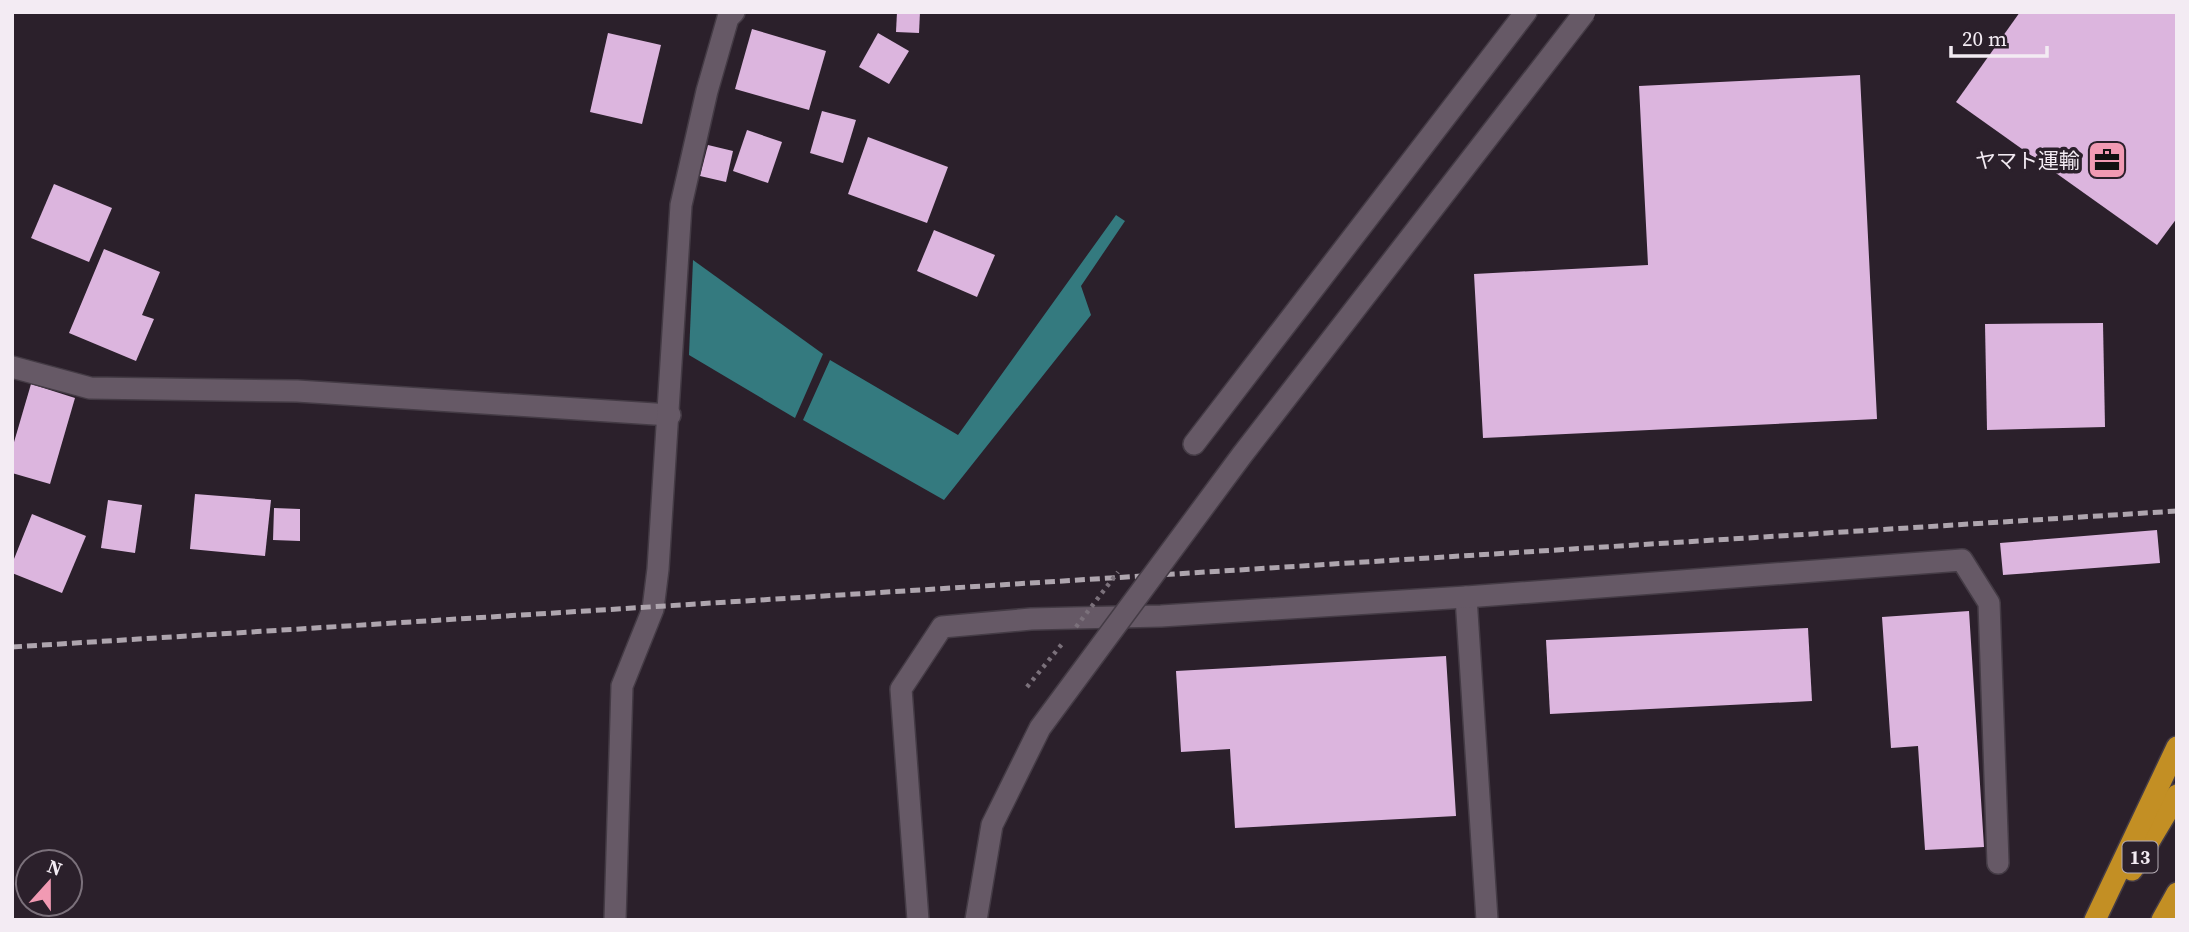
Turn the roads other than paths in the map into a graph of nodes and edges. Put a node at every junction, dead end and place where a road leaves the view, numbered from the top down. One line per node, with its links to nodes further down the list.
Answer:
1 (734, 12): 5 (street)
2 (1526, 12): 6 (street)
3 (1585, 12): 14 (street, bridge)
4 (12, 367): 5 (street)
5 (670, 415): 12 (street)
6 (1194, 444)
7 (1466, 597): 10 (street); 13 (street); 15 (street)
8 (2177, 747): 16 (highway)
9 (2177, 795): 17 (highway, 13)
10 (1998, 863)
11 (2177, 893): 18 (highway, 13)
12 (615, 920)
13 (918, 920)
14 (976, 920)
15 (1487, 920)
16 (2095, 920)
17 (2103, 920)
18 (2162, 920)

